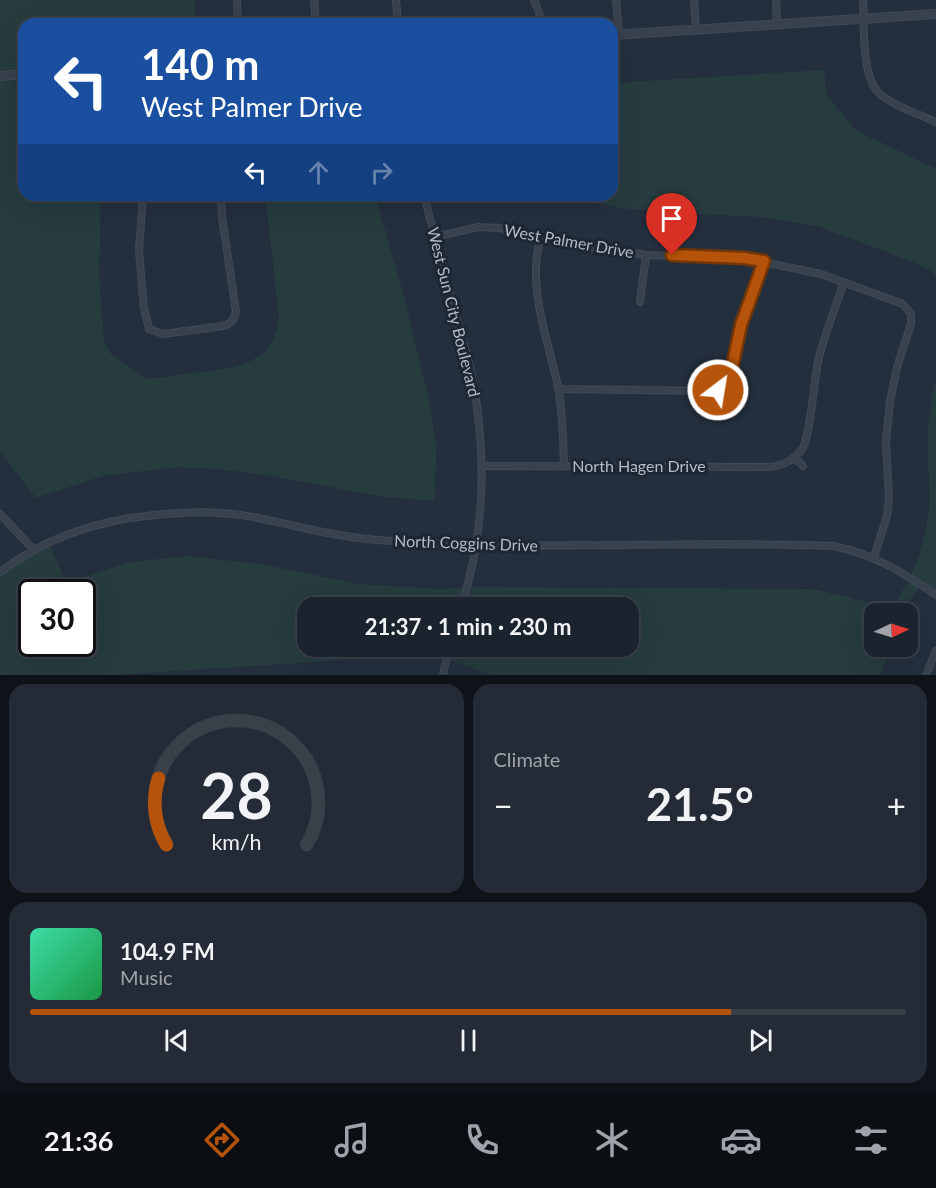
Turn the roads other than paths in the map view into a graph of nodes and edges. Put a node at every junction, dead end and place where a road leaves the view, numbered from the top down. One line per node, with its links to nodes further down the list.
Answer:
1 (237, 0): 10 (street)
2 (314, 0): 11 (street)
3 (396, 0): 12 (street)
4 (534, 0): 13 (street)
5 (616, 0): 14 (street)
6 (694, 0): 17 (street)
7 (776, 0): 16 (street)
8 (863, 0): 15 (street)
9 (936, 14): 15 (street)
10 (238, 18)
11 (315, 18)
12 (398, 18)
13 (540, 18)
14 (615, 18)
15 (864, 19): 16 (street); 21 (street)
16 (777, 24): 17 (street)
17 (696, 30): 18 (street)
18 (618, 35)
19 (18, 74): 20 (street)
20 (0, 76)
21 (936, 122)
22 (142, 201): 23 (street)
23 (221, 201)
24 (426, 201): 26 (street, West Sun City Boulevard)
25 (542, 236): 26 (street, West Palmer Drive); 27 (street, West Palmer Drive); 31 (street)
26 (435, 237): 33 (street, West Sun City Boulevard)
27 (646, 255): 28 (street, West Palmer Drive); 30 (street)
28 (764, 261): 29 (street, West Palmer Drive); 31 (street)
29 (844, 282): 32 (street); 39 (street, West Palmer Drive)
30 (640, 302)
31 (558, 389): 34 (street)
32 (795, 458): 34 (street, North Hagen Drive); 35 (street)
33 (482, 466): 34 (street, North Hagen Drive); 37 (street, West Sun City Boulevard)
34 (564, 466)
35 (803, 466)
36 (0, 514): 38 (street)
37 (476, 545): 38 (street, North Coggins Drive); 39 (street, North Coggins Drive); 42 (street, West Sun City Boulevard)
38 (33, 549): 40 (street, North Coggins Drive)
39 (874, 557): 41 (street, North Coggins Drive)
40 (0, 572)
41 (936, 595)
42 (464, 597)
43 (936, 651): 46 (street)
44 (447, 657): 45 (street)
45 (443, 675)
46 (926, 675)

